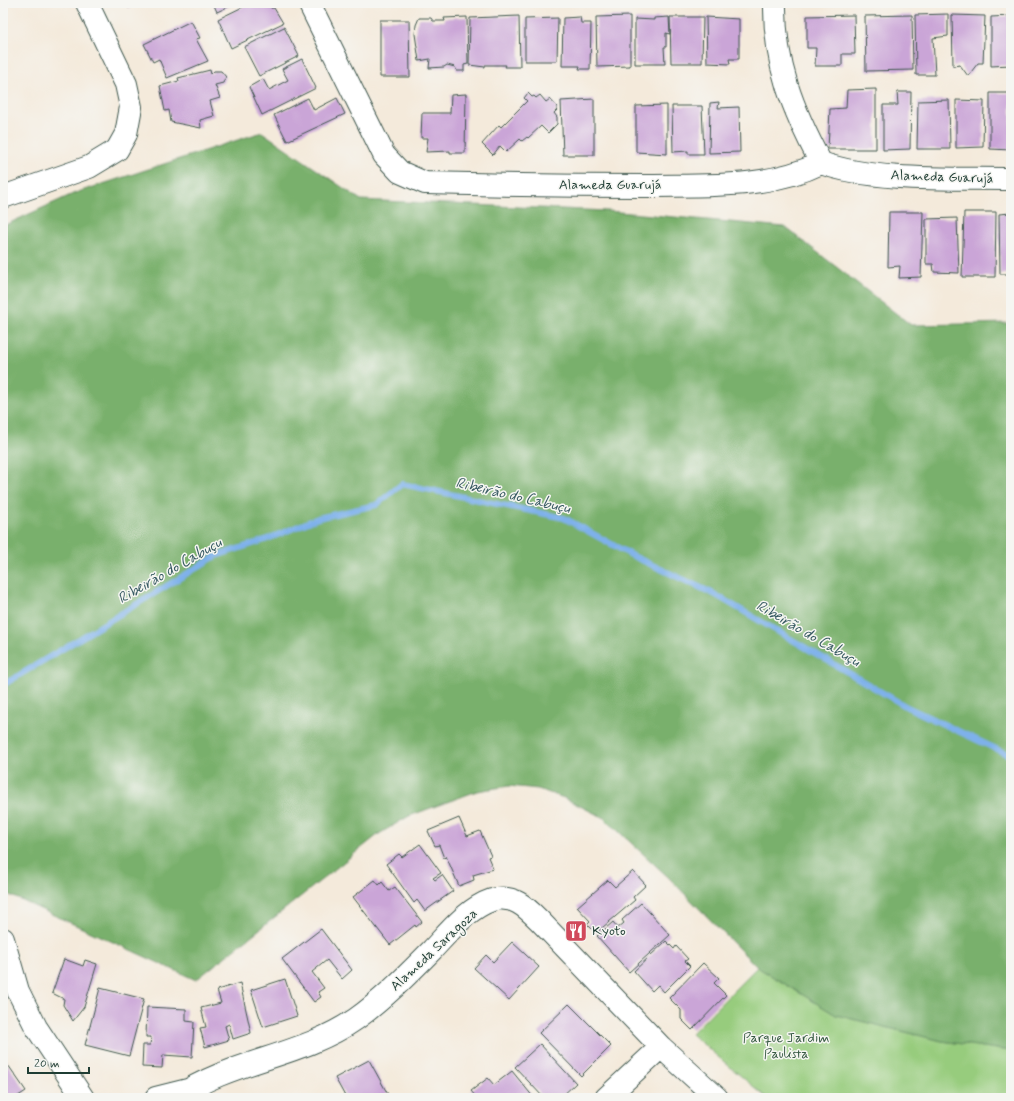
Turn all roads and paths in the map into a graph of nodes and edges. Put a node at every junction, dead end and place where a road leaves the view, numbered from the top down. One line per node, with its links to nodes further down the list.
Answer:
1 (87, 3): 6 (street)
2 (309, 3): 4 (street, Alameda Guarujá)
3 (775, 3): 4 (street)
4 (821, 163): 5 (street, Alameda Guarujá)
5 (1011, 179)
6 (3, 196)
7 (3, 939): 9 (street)
8 (660, 1048): 10 (street, Alameda Saragoza); 14 (street); 15 (street, Alameda Saragoza)
9 (66, 1071): 11 (street); 12 (street)
10 (182, 1094): 13 (street, Alameda Saragoza)
11 (83, 1098)
12 (101, 1098)
13 (156, 1098)
14 (606, 1098)
15 (717, 1098)

